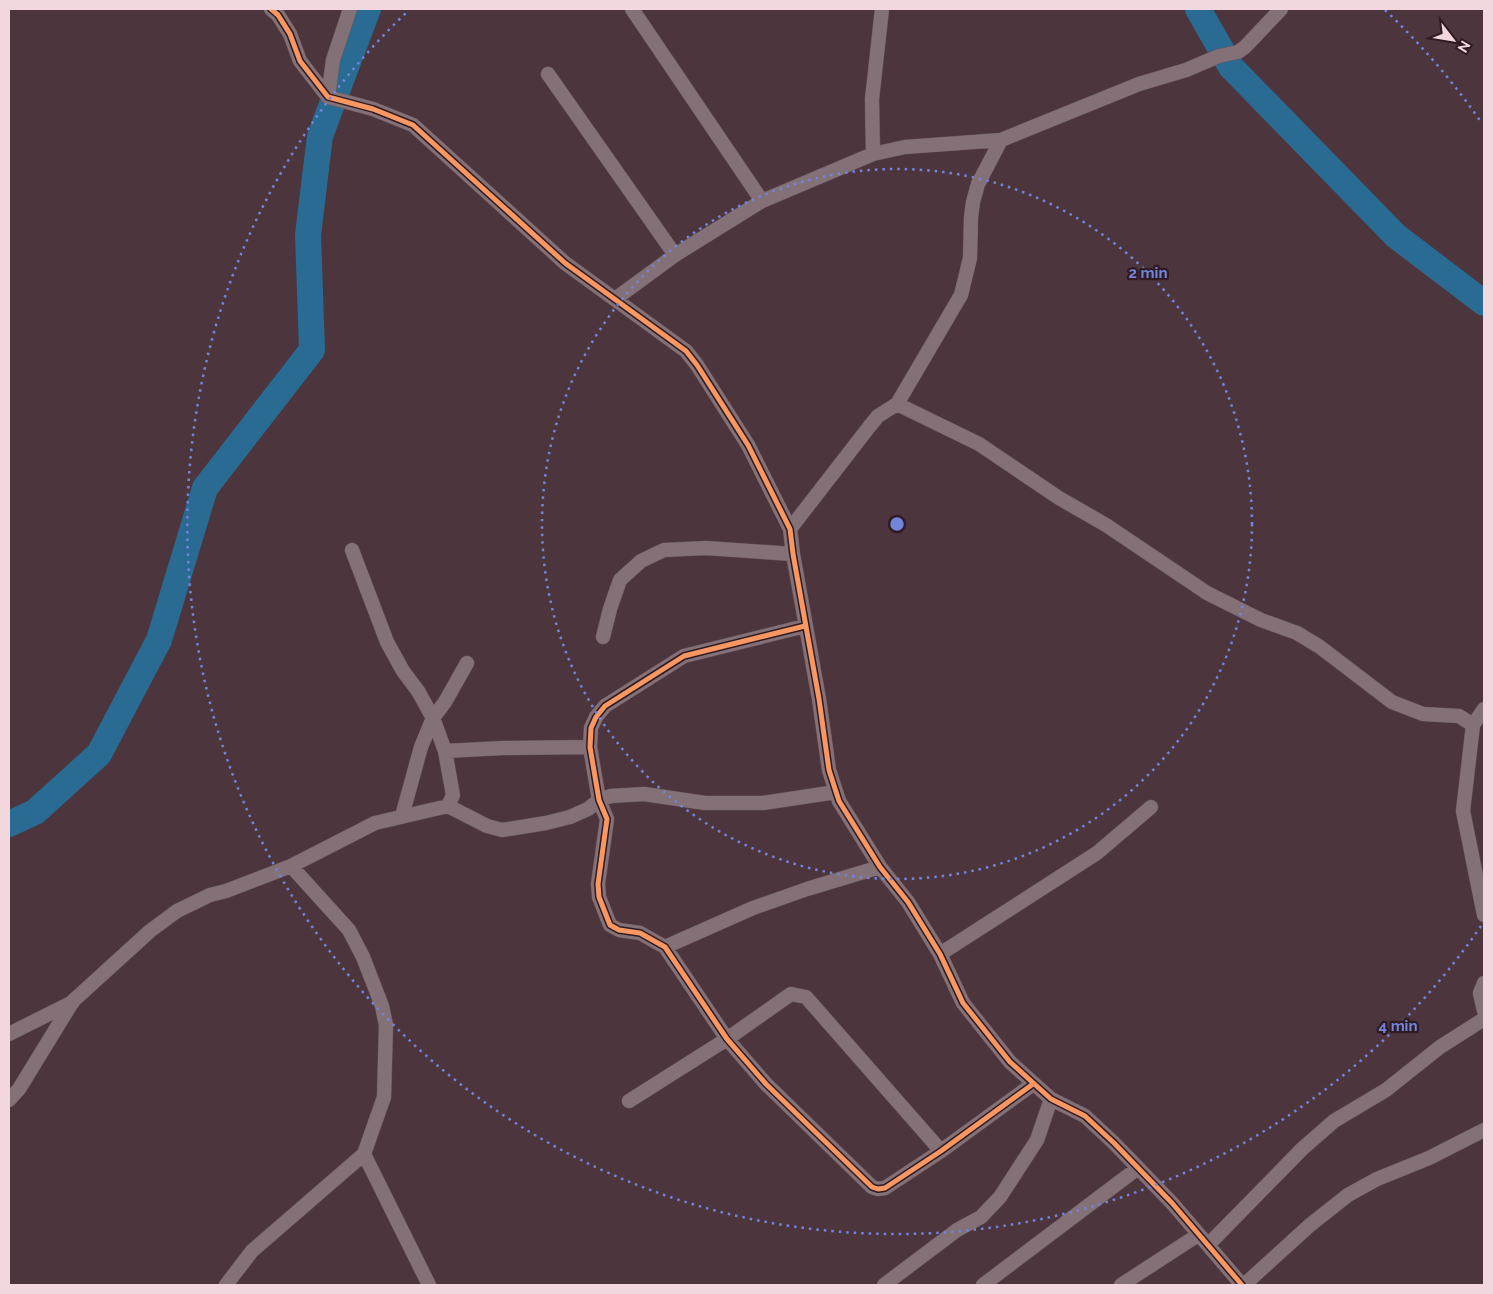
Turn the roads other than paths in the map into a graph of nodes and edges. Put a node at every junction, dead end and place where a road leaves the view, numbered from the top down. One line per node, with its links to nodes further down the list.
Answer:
1 (271, 9): 7 (street)
2 (350, 9): 7 (street)
3 (632, 9): 10 (street)
4 (882, 9): 9 (street)
5 (1281, 9): 8 (street)
6 (548, 74): 11 (street)
7 (328, 96): 12 (street)
8 (1001, 140): 9 (street); 13 (street)
9 (873, 154): 10 (street)
10 (762, 200): 11 (street)
11 (675, 254): 12 (street)
12 (615, 299): 14 (street)
13 (897, 404): 14 (street); 22 (street)
14 (790, 529): 16 (street)
15 (352, 550): 21 (street)
16 (793, 554): 17 (street); 18 (street)
17 (805, 626): 23 (street); 25 (street)
18 (603, 637)
19 (467, 663): 21 (street)
20 (1484, 709): 22 (street)
21 (432, 718): 24 (street); 29 (street)
22 (1472, 725): 32 (street)
23 (590, 747): 24 (street); 26 (street)
24 (444, 751): 27 (street)
25 (836, 792): 26 (street); 31 (street)
26 (599, 800): 27 (street); 33 (street)
27 (448, 806): 29 (street)
28 (1151, 807): 34 (street)
29 (402, 816): 30 (street)
30 (291, 866): 36 (street); 47 (street)
31 (880, 867): 33 (street); 34 (street)
32 (1484, 914)
33 (665, 947): 40 (street)
34 (940, 954): 41 (street)
35 (1484, 983): 37 (street)
36 (73, 1001): 39 (street); 43 (street)
37 (1484, 1012)
38 (1484, 1019): 49 (street)
39 (9, 1034)
40 (727, 1039): 44 (street); 46 (street); 46 (street)
41 (1033, 1084): 42 (street); 46 (street)
42 (1052, 1099): 48 (street); 52 (street)
43 (9, 1100)
44 (630, 1101)
45 (1484, 1130): 55 (street)
46 (941, 1151)
47 (364, 1154): 50 (street); 51 (street)
48 (1138, 1168): 49 (street); 53 (street)
49 (1203, 1240): 54 (street); 55 (street)
50 (226, 1285)
51 (429, 1285)
52 (884, 1285)
53 (982, 1285)
54 (1121, 1285)
55 (1243, 1285)

